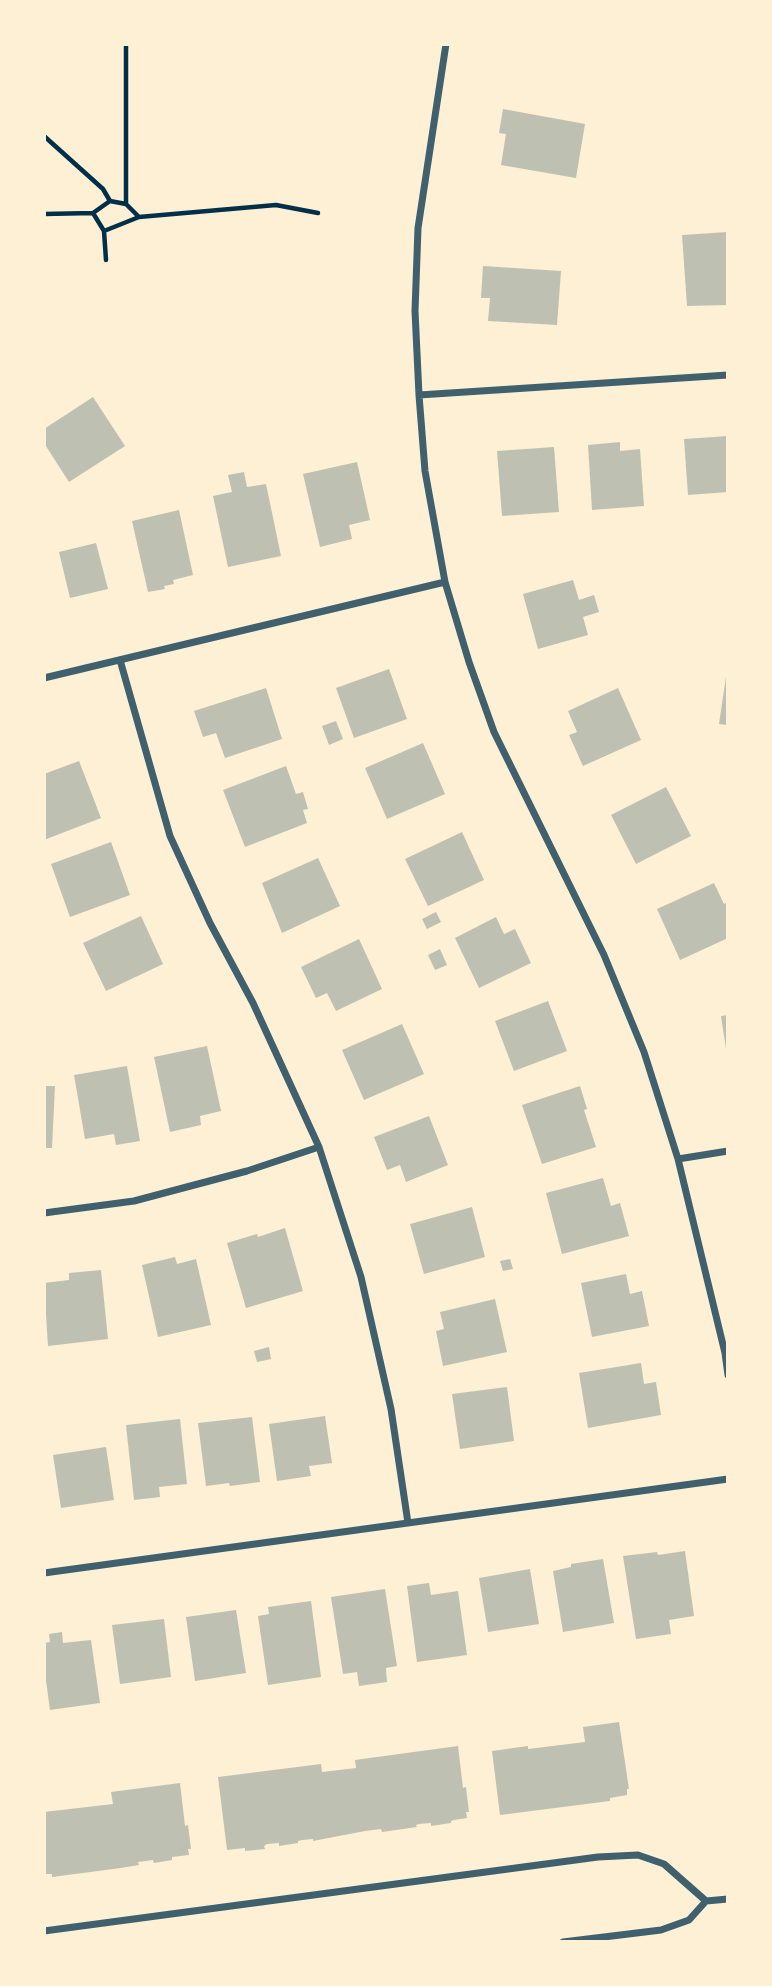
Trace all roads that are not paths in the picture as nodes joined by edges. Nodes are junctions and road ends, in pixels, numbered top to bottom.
1 (446, 44) edge
2 (728, 375) edge
3 (419, 395) junction
4 (445, 582) junction
5 (120, 660) junction
6 (44, 678) edge
7 (319, 1147) junction
8 (728, 1151) edge
9 (678, 1158) junction
10 (44, 1213) edge
11 (728, 1375) edge
12 (728, 1479) edge
13 (408, 1523) junction
14 (44, 1573) edge
15 (728, 1899) edge
16 (706, 1901) junction
17 (44, 1931) edge
18 (564, 1942) edge

1 - 3 street
2 - 3 street
3 - 4 street
4 - 5 street
4 - 9 street
5 - 6 street
5 - 7 street
7 - 10 street
7 - 13 street
8 - 9 street
9 - 11 street
12 - 13 street
13 - 14 street
15 - 16 street
16 - 17 street
16 - 18 street

